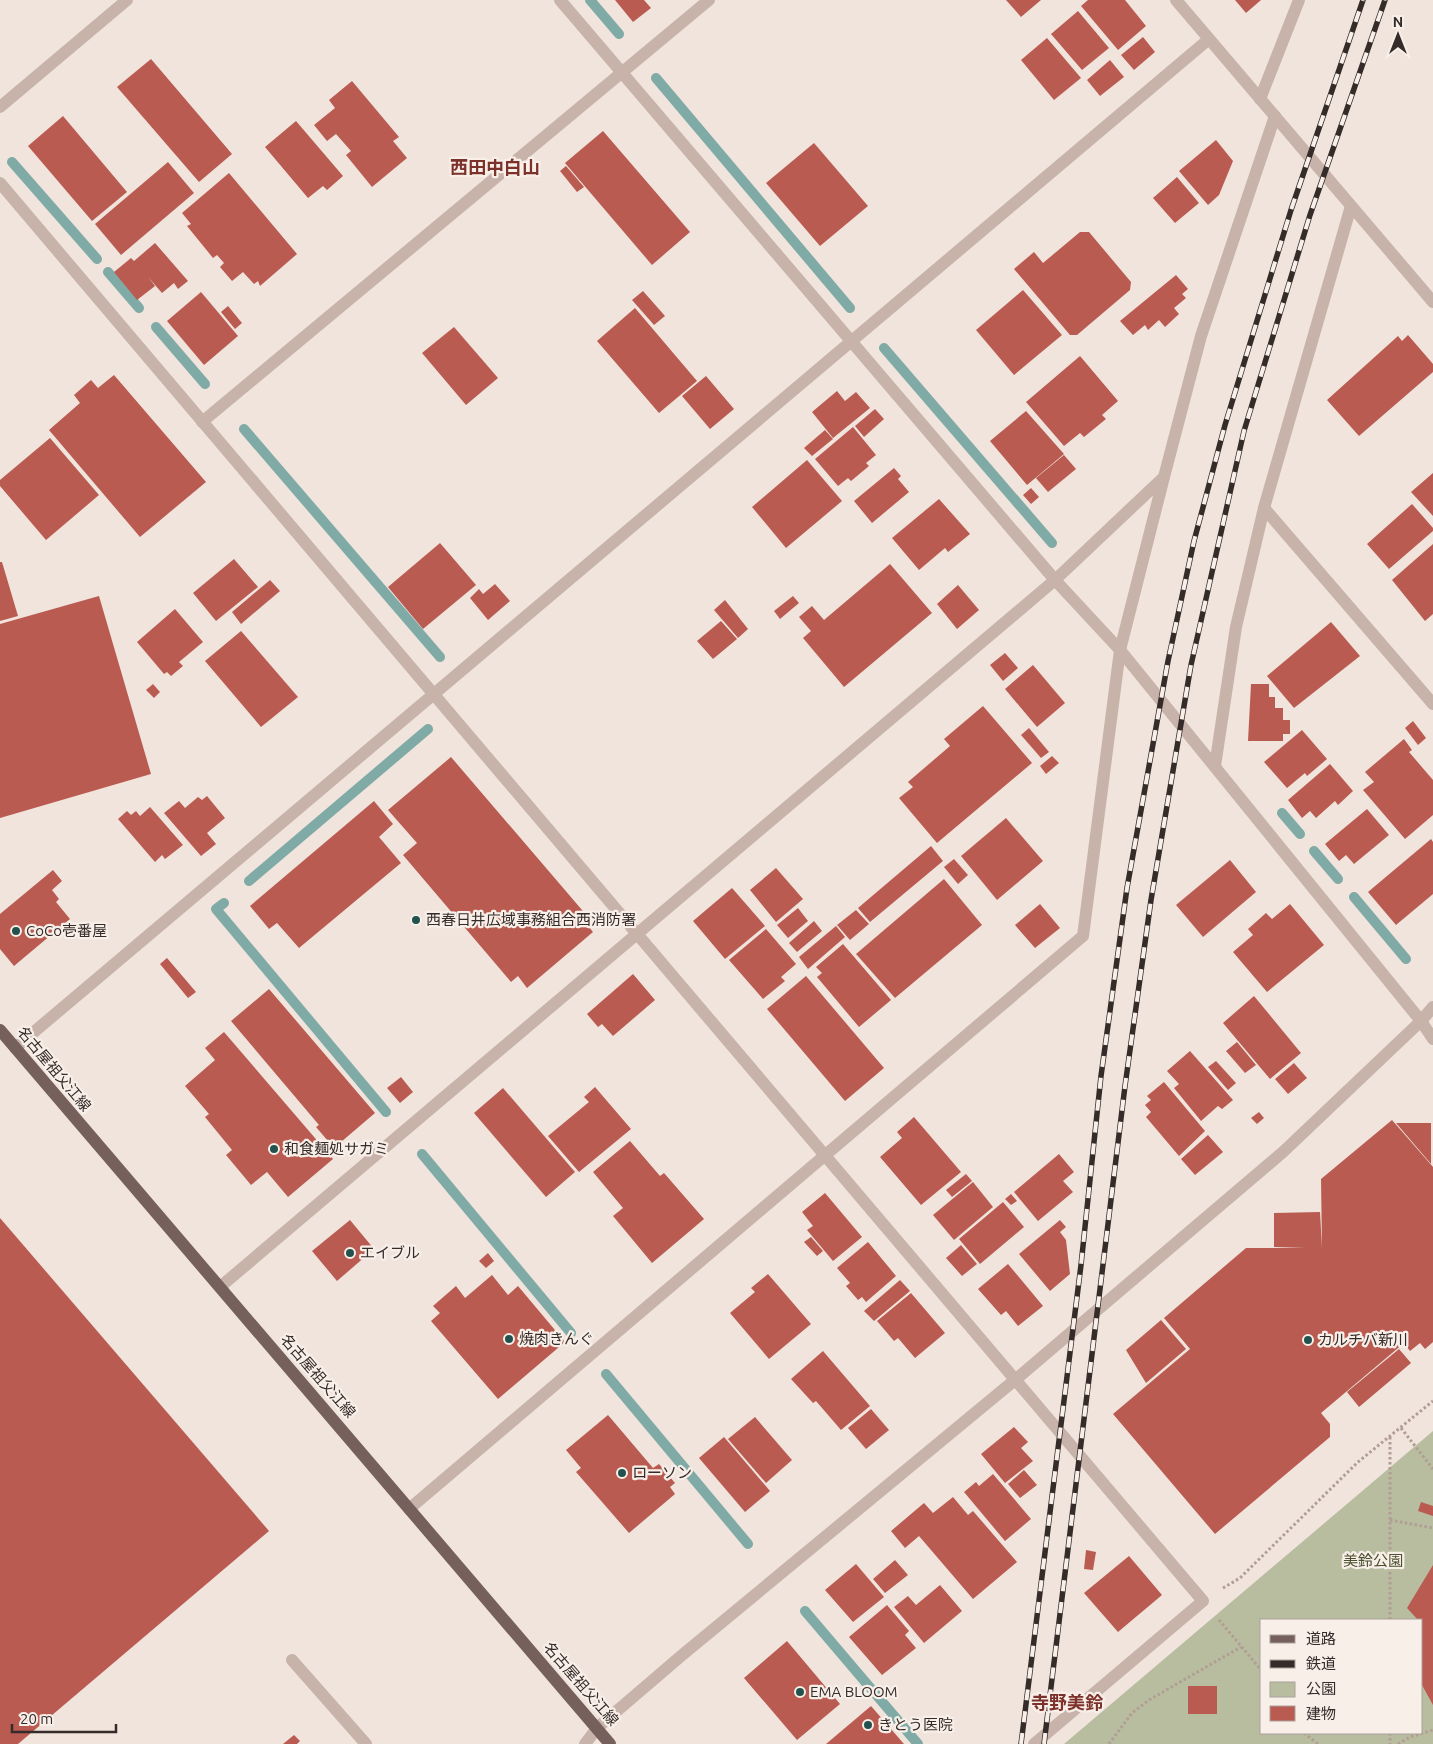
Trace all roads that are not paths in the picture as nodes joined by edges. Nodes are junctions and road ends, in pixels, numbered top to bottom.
1 (127, 0) edge
2 (560, 0) edge
3 (709, 0) edge
4 (1176, 0) edge
5 (1299, 0) edge
6 (1209, 40) junction
7 (623, 74) junction
8 (1260, 98) junction
9 (0, 107) edge
10 (1275, 116) junction
11 (0, 183) edge
12 (1351, 206) junction
13 (1433, 302) edge
14 (852, 342) junction
15 (202, 422) junction
16 (1164, 477) junction
17 (1264, 508) junction
18 (1055, 580) junction
19 (1120, 650) junction
20 (434, 695) junction
21 (1433, 704) edge
22 (1215, 766) junction
23 (637, 934) junction
24 (1433, 1007) edge
25 (1421, 1021) junction
26 (0, 1030) edge
27 (1433, 1039) edge
28 (15, 1048) junction
29 (825, 1156) junction
30 (220, 1287) junction
31 (1015, 1380) junction
32 (409, 1509) junction
33 (292, 1660) dead end
34 (597, 1728) junction
35 (366, 1744) edge
36 (585, 1744) edge
37 (610, 1744) edge
38 (1034, 1744) edge

1 - 9 street
2 - 7 street
3 - 7 street
4 - 6 street
5 - 8 street
6 - 8 street
6 - 14 street
7 - 14 street
7 - 15 street
8 - 10 street
10 - 12 street
10 - 16 street
11 - 15 street
12 - 13 street
12 - 17 street
14 - 18 street
14 - 20 street
15 - 20 street
16 - 18 street
16 - 19 street
17 - 21 street
17 - 22 street
18 - 19 street
18 - 23 street
19 - 22 street
19 - 29 street
20 - 23 street
20 - 28 street
22 - 25 street
23 - 29 street
23 - 30 street
24 - 25 street
25 - 27 street
25 - 31 street
26 - 28 main road, 名古屋祖父江線
28 - 30 main road, 名古屋祖父江線
29 - 31 street
29 - 32 street
30 - 32 main road, 名古屋祖父江線
31 - 34 street
31 - 38 street
32 - 34 main road, 名古屋祖父江線
33 - 35 street
34 - 36 street
34 - 37 main road, 名古屋祖父江線

